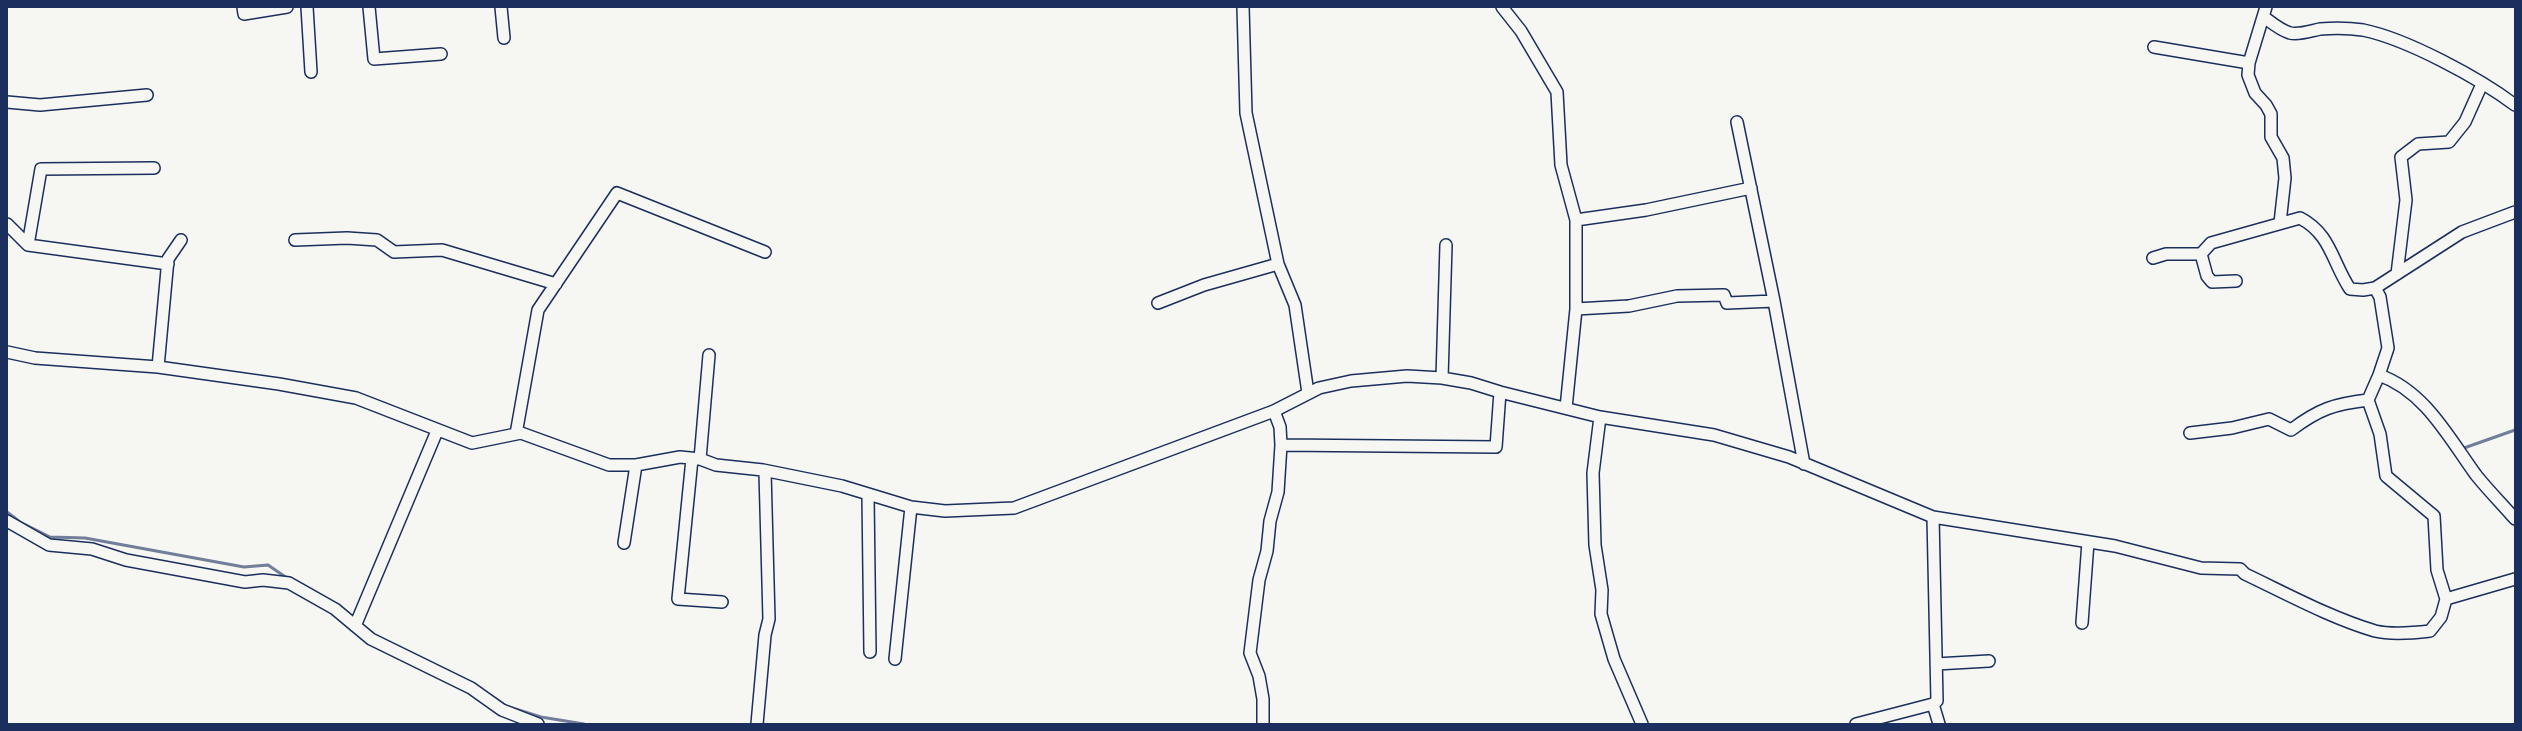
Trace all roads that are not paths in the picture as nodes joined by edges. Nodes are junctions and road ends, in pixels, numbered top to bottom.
1 (242, 7) edge
2 (287, 7) edge
3 (307, 7) edge
4 (370, 7) edge
5 (501, 7) edge
6 (1244, 7) edge
7 (1502, 7) edge
8 (2265, 12) edge
9 (504, 38) dead end
10 (2154, 47) dead end
11 (441, 54) dead end
12 (2249, 63) junction
13 (311, 72) dead end
14 (2482, 84) junction
15 (147, 95) dead end
16 (7, 102) edge
17 (2515, 105) edge
18 (1736, 122) dead end
19 (154, 168) dead end
20 (1752, 188) junction
21 (2515, 212) edge
22 (1576, 220) junction
23 (2280, 223) junction
24 (7, 224) edge
25 (181, 240) dead end
26 (295, 240) dead end
27 (28, 245) junction
28 (1446, 245) dead end
29 (765, 252) dead end
30 (2201, 254) junction
31 (2153, 258) dead end
32 (168, 264) junction
33 (1278, 264) junction
34 (2397, 274) junction
35 (2236, 281) dead end
36 (556, 284) junction
37 (2375, 288) junction
38 (1774, 301) junction
39 (1158, 303) dead end
40 (1576, 309) junction
41 (7, 352) edge
42 (709, 355) dead end
43 (158, 367) junction
44 (2379, 375) junction
45 (1442, 378) junction
46 (1500, 392) junction
47 (1308, 393) junction
48 (2368, 400) junction
49 (1566, 408) junction
50 (1274, 411) junction
51 (1600, 416) junction
52 (438, 431) junction
53 (2190, 433) dead end
54 (516, 434) junction
55 (1281, 445) junction
56 (696, 459) junction
57 (636, 464) junction
58 (1804, 464) junction
59 (765, 472) junction
60 (868, 496) junction
61 (911, 507) junction
62 (1933, 517) junction
63 (2515, 519) edge
64 (7, 521) edge
65 (2088, 542) junction
66 (624, 543) dead end
67 (2515, 579) edge
68 (2446, 599) junction
69 (722, 602) dead end
70 (2082, 623) dead end
71 (355, 626) junction
72 (870, 652) dead end
73 (895, 659) dead end
74 (1989, 661) dead end
75 (1936, 664) junction
76 (1933, 704) junction
77 (538, 724) edge
78 (757, 724) edge
79 (1263, 724) edge
80 (1642, 724) edge
81 (1856, 724) edge
82 (1940, 724) edge

1 - 2 street
3 - 13 street
4 - 11 street
5 - 9 street
6 - 33 street
7 - 22 street
8 - 12 street
8 - 14 street
10 - 12 street
12 - 23 street
14 - 17 street
14 - 34 street
15 - 16 street
18 - 20 street
19 - 27 street
20 - 22 street
20 - 38 street
21 - 34 street
22 - 40 street
23 - 30 street
23 - 37 street
24 - 27 street
25 - 32 street
26 - 36 street
27 - 32 street
28 - 45 street
29 - 36 street
30 - 31 street
30 - 35 street
32 - 43 street
33 - 39 street
33 - 47 street
34 - 37 street
36 - 54 street
37 - 44 street
38 - 40 street
38 - 58 street
40 - 49 street
41 - 43 street
42 - 56 street
43 - 52 street
44 - 48 street
44 - 63 street
45 - 46 street
45 - 47 street
46 - 49 street
46 - 55 street
47 - 50 street
48 - 53 street
48 - 68 street
49 - 51 street
50 - 55 street
50 - 61 street
51 - 58 street
51 - 80 street
52 - 54 street
52 - 71 street
54 - 57 street
55 - 79 street
56 - 57 street
56 - 59 street
56 - 69 street
57 - 66 street
58 - 62 street
59 - 60 street
59 - 78 street
60 - 61 street
60 - 72 street
61 - 73 street
62 - 65 street
62 - 75 street
64 - 71 street
65 - 68 street
65 - 70 street
67 - 68 street
71 - 77 street
74 - 75 street
75 - 76 street
76 - 81 street
76 - 82 street

